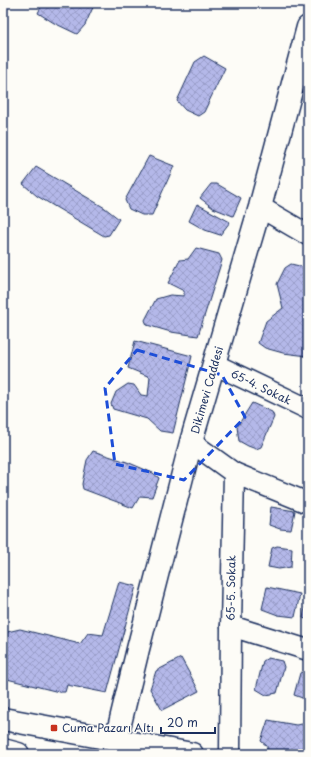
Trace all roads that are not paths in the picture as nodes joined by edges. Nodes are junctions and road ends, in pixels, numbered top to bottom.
1 (308, 27) edge
2 (302, 74) edge
3 (260, 207) junction
4 (308, 235) edge
5 (214, 364) junction
6 (308, 409) edge
7 (191, 442) junction
8 (234, 474) junction
9 (308, 503) edge
10 (231, 626) junction
11 (308, 650) edge
12 (3, 718) edge
13 (118, 747) edge
14 (3, 750) edge
15 (18, 754) edge
16 (192, 754) edge
17 (230, 754) edge

1 - 2 street, Dikimevi Caddesi
2 - 3 street, Dikimevi Caddesi
3 - 4 street
3 - 5 street, Dikimevi Caddesi
5 - 6 street, 65-4. Sokak
5 - 7 street, Dikimevi Caddesi
7 - 8 street
7 - 13 street, Dikimevi Caddesi
8 - 9 street
8 - 10 street, 65-5. Sokak
10 - 11 street
10 - 17 street, 65-5. Sokak
12 - 13 street
13 - 16 street
14 - 15 street

